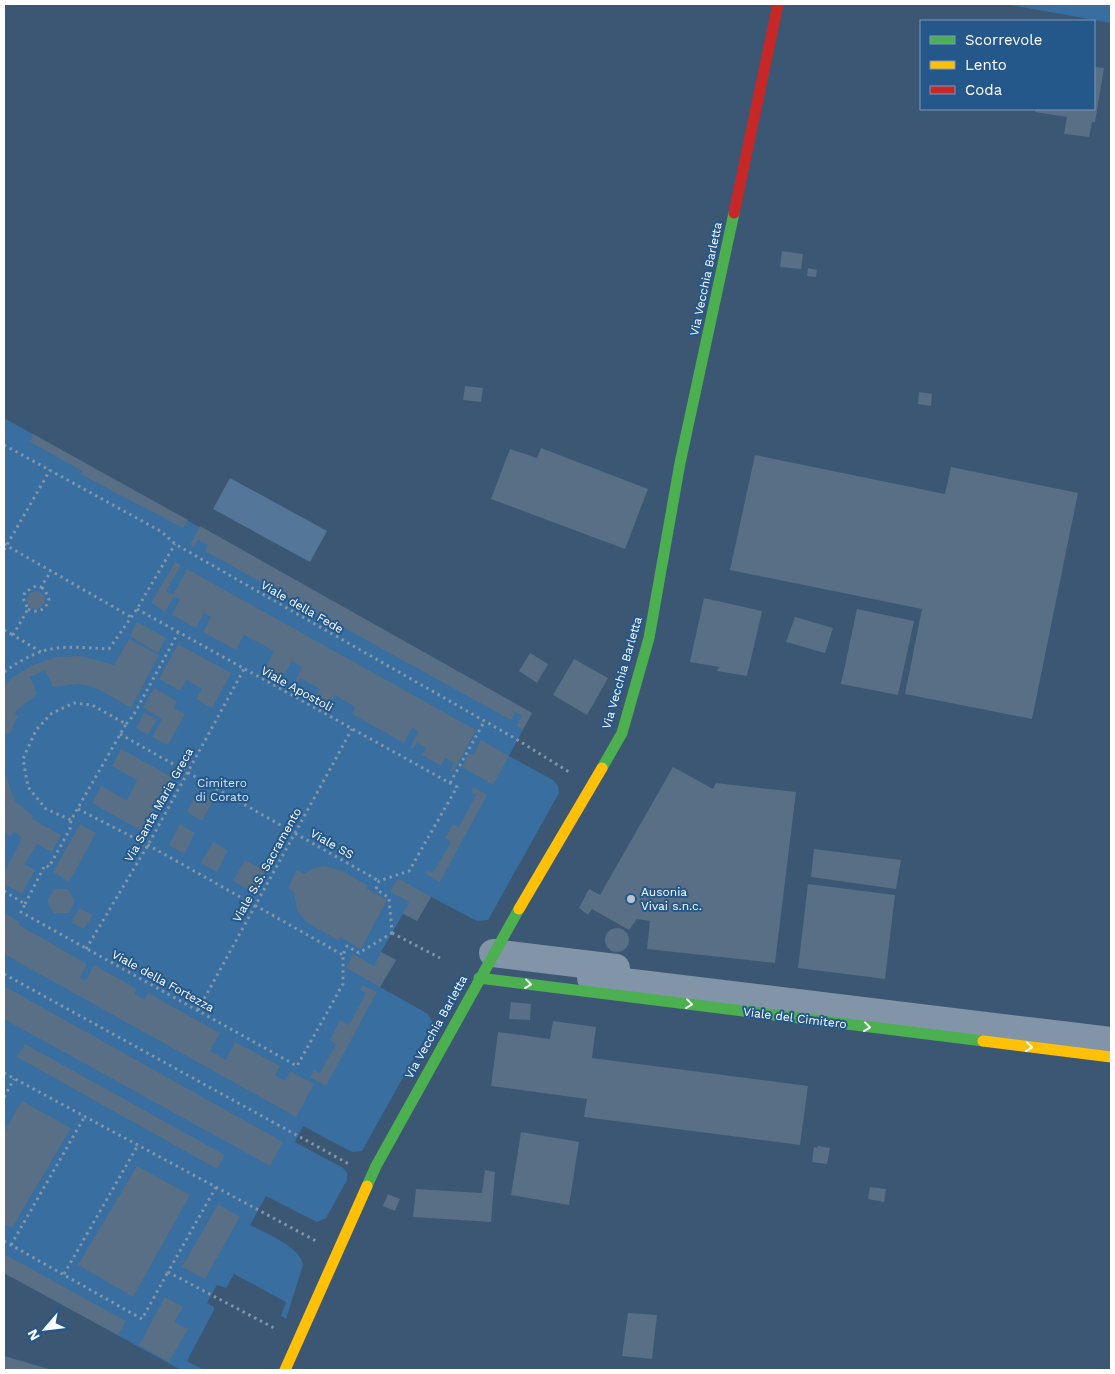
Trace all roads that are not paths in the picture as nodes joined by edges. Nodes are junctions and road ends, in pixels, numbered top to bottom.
1 (778, 4) edge
2 (486, 966) junction
3 (1111, 1027) edge
4 (1111, 1041) edge
5 (1111, 1057) edge
6 (285, 1370) edge

1 - 2 street, Via Vecchia Barletta
2 - 3 street
2 - 4 street, Viale del Cimitero
2 -> 5 street, Viale del Cimitero
2 - 6 street, Via Vecchia Barletta

